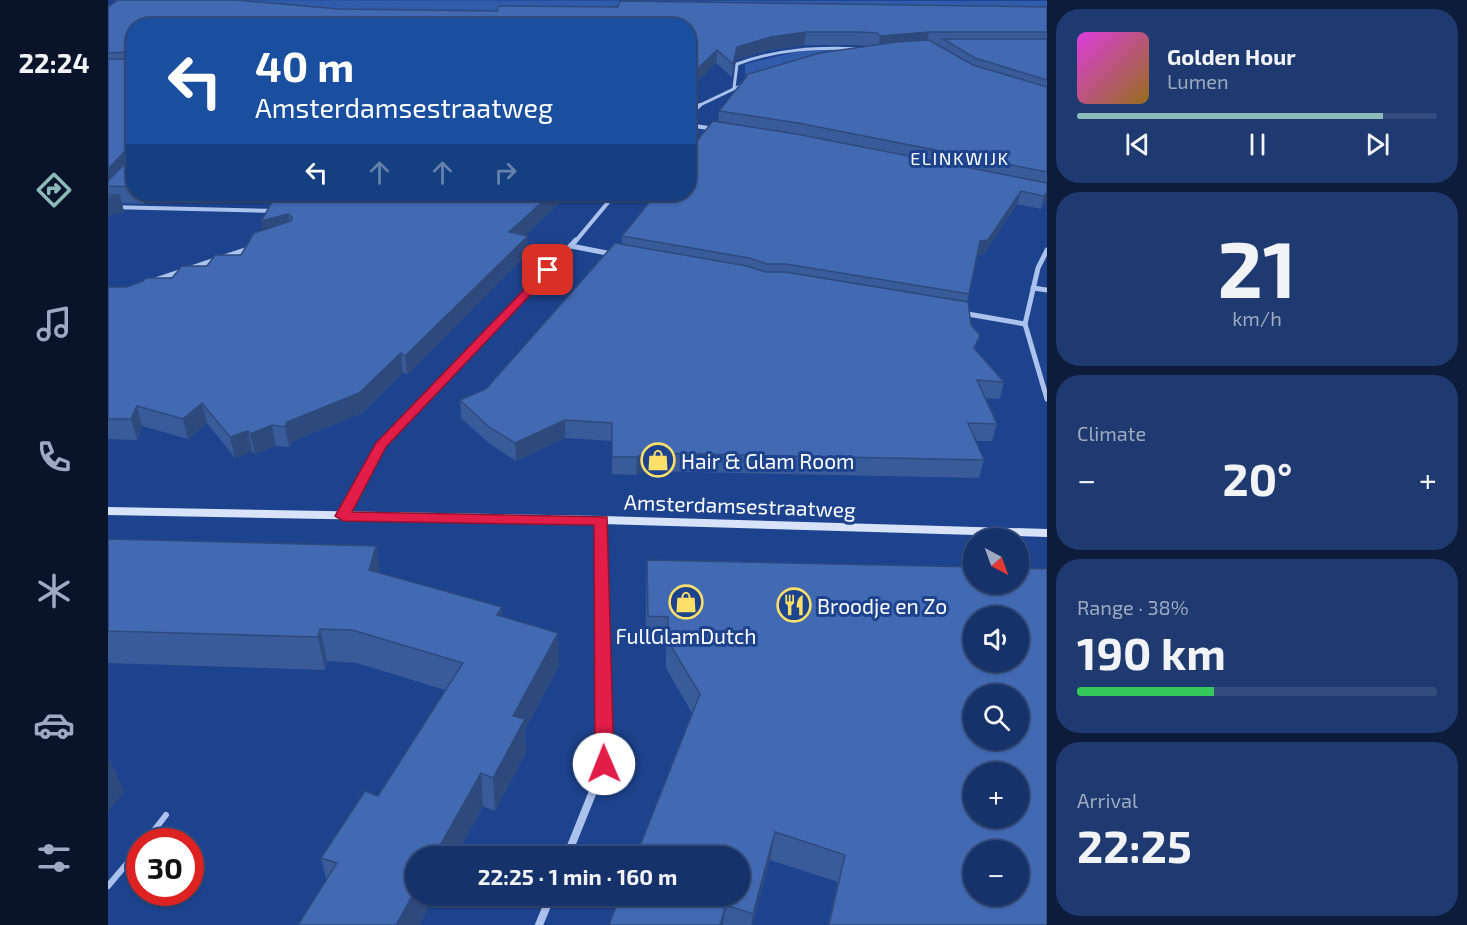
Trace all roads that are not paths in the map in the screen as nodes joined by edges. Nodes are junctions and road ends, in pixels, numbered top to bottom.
1 (866, 49) edge
2 (753, 81) edge
3 (734, 88) junction
4 (696, 108) edge
5 (696, 126) edge
6 (721, 130) edge
7 (609, 201) edge
8 (108, 207) edge
9 (281, 211) edge
10 (259, 245) edge
11 (571, 246) junction
12 (1047, 250) edge
13 (619, 255) edge
14 (152, 280) edge
15 (1033, 288) junction
16 (1047, 290) edge
17 (958, 313) edge
18 (1025, 324) junction
19 (1047, 399) edge
20 (108, 511) edge
21 (343, 516) junction
22 (602, 520) junction
23 (1047, 533) edge
24 (166, 815) dead end
25 (156, 828) edge
26 (571, 846) edge
27 (126, 865) edge
28 (108, 886) edge
29 (547, 906) edge
30 (539, 925) edge

1 - 3 street
2 - 3 street
3 - 4 street
5 - 6 street
7 - 11 street
8 - 9 street
10 - 14 street
11 - 13 street
11 - 21 street
12 - 15 street
15 - 16 street
15 - 18 street
17 - 18 street
18 - 19 street
20 - 21 main road, Amsterdamsestraatweg
21 - 22 main road, Amsterdamsestraatweg
22 - 23 main road, Amsterdamsestraatweg
22 - 26 street
24 - 25 lane
27 - 28 lane
29 - 30 street

